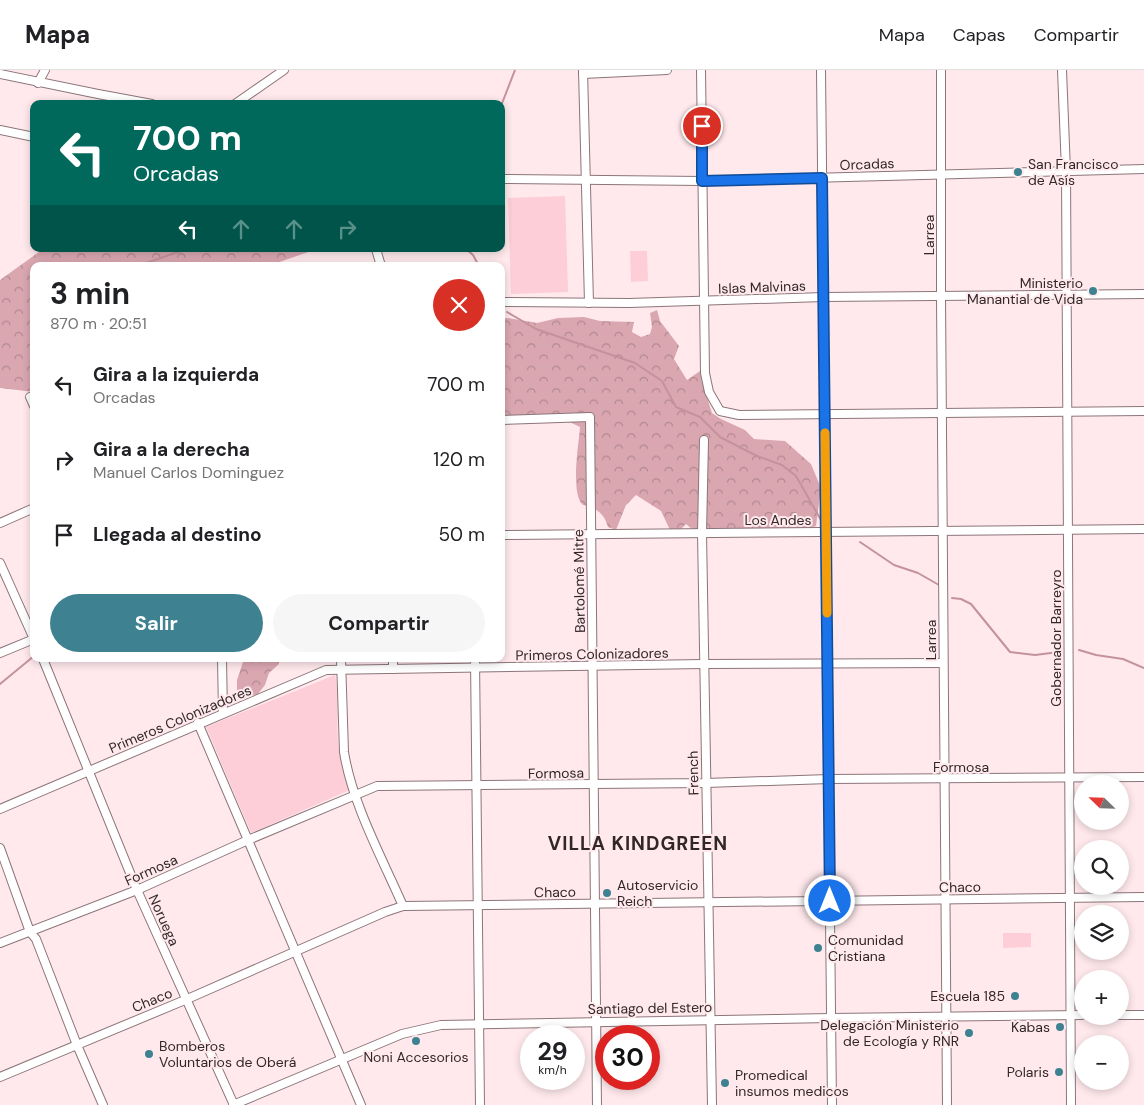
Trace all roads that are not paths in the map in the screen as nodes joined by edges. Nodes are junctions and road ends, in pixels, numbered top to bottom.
1 (45, 70) edge
2 (284, 70) edge
3 (667, 70) edge
4 (701, 70) edge
5 (821, 70) edge
6 (941, 70) edge
7 (1062, 70) edge
8 (583, 72) edge
9 (0, 74) edge
10 (38, 83) junction
11 (130, 100) edge
12 (241, 100) edge
13 (0, 130) edge
14 (30, 136) edge
15 (1144, 169) edge
16 (1066, 171) junction
17 (941, 174) junction
18 (822, 178) junction
19 (505, 179) edge
20 (586, 180) junction
21 (702, 181) junction
22 (1144, 294) edge
23 (1066, 295) junction
24 (941, 296) junction
25 (824, 297) junction
26 (505, 302) edge
27 (703, 302) junction
28 (589, 303) junction
29 (1144, 411) edge
30 (1067, 412) junction
31 (942, 413) junction
32 (825, 414) junction
33 (505, 420) edge
34 (704, 440) dead end
35 (30, 510) edge
36 (0, 523) edge
37 (1144, 529) edge
38 (1068, 530) junction
39 (943, 531) junction
40 (702, 533) junction
41 (826, 533) junction
42 (591, 534) junction
43 (505, 535) edge
44 (0, 564) edge
45 (30, 630) edge
46 (30, 641) edge
47 (0, 653) edge
48 (46, 662) edge
49 (222, 662) edge
50 (341, 662) edge
51 (393, 662) edge
52 (475, 662) edge
53 (944, 663) junction
54 (704, 664) junction
55 (827, 664) junction
56 (592, 666) junction
57 (475, 668) junction
58 (341, 669) junction
59 (393, 670) junction
60 (223, 713) junction
61 (198, 723) junction
62 (89, 771) junction
63 (1144, 777) edge
64 (1069, 778) junction
65 (829, 779) junction
66 (944, 780) junction
67 (706, 783) junction
68 (594, 785) junction
69 (475, 786) junction
70 (355, 795) junction
71 (0, 809) edge
72 (248, 840) junction
73 (0, 848) edge
74 (137, 890) junction
75 (1144, 897) edge
76 (1070, 898) junction
77 (945, 900) junction
78 (830, 901) junction
79 (708, 903) junction
80 (594, 904) junction
81 (403, 906) junction
82 (478, 906) junction
83 (30, 932) junction
84 (0, 943) edge
85 (296, 950) junction
86 (185, 1000) junction
87 (1144, 1014) edge
88 (1071, 1015) junction
89 (1129, 1015) edge
90 (946, 1016) junction
91 (831, 1018) junction
92 (710, 1020) junction
93 (596, 1022) junction
94 (479, 1023) junction
95 (77, 1045) junction
96 (342, 1058) junction
97 (0, 1077) edge
98 (103, 1105) edge
99 (234, 1105) edge
100 (361, 1105) edge
101 (480, 1105) edge
102 (597, 1105) edge
103 (712, 1105) edge
104 (832, 1105) edge
105 (947, 1105) edge
106 (1071, 1105) edge

1 - 10 street
2 - 12 street
3 - 8 street
4 - 21 street
5 - 18 street
6 - 17 street, Larrea
7 - 16 street, Gobernador Barreyro
8 - 20 street
9 - 10 street
10 - 11 street
13 - 14 street
15 - 16 street, Orcadas
16 - 17 street, Orcadas
16 - 23 street, Gobernador Barreyro
17 - 18 street, Orcadas
17 - 24 street, Larrea
18 - 21 street, Orcadas
18 - 25 street
19 - 20 street, Orcadas
20 - 21 street, Orcadas
20 - 28 street
21 - 27 street
22 - 23 street, Islas Malvinas
23 - 24 street, Islas Malvinas
23 - 30 street, Gobernador Barreyro
24 - 25 street, Islas Malvinas
24 - 31 street, Larrea
25 - 27 street, Islas Malvinas
25 - 32 street
26 - 28 street, Islas Malvinas
27 - 28 street, Islas Malvinas
27 - 32 street
29 - 30 street
30 - 31 street
30 - 38 street, Gobernador Barreyro
31 - 32 street
31 - 39 street, Larrea
32 - 41 street
33 - 42 street, Bartolomé Mitre
34 - 40 street, French
35 - 36 street
37 - 38 street, Los Andes
38 - 39 street, Los Andes
38 - 64 street, Gobernador Barreyro
39 - 41 street, Los Andes
39 - 53 street, Larrea
40 - 41 street, Los Andes
40 - 42 street, Los Andes
40 - 54 street, French
41 - 55 street
42 - 43 street, Los Andes
42 - 56 street, Bartolomé Mitre
44 - 45 street
46 - 47 street
48 - 62 street, Noruega
49 - 60 street
50 - 58 street
51 - 59 street
52 - 57 street
53 - 55 street, Primeros Colonizadores
53 - 66 street, Larrea
54 - 55 street, Primeros Colonizadores
54 - 56 street, Primeros Colonizadores
54 - 67 street, French
55 - 65 street
56 - 57 street, Primeros Colonizadores
56 - 68 street, Bartolomé Mitre
57 - 59 street, Primeros Colonizadores
57 - 69 street
58 - 59 street, Primeros Colonizadores
58 - 60 street, Primeros Colonizadores
58 - 70 street
60 - 61 street, Primeros Colonizadores
61 - 62 street, Primeros Colonizadores
61 - 72 street
62 - 71 street, Primeros Colonizadores
62 - 74 street, Noruega
63 - 64 street, Formosa
64 - 66 street, Formosa
64 - 76 street, Gobernador Barreyro
65 - 66 street, Formosa
65 - 67 street, Formosa
65 - 78 street
66 - 77 street, Larrea
67 - 68 street, Formosa
67 - 79 street, French
68 - 69 street, Formosa
68 - 80 street, Bartolomé Mitre
69 - 70 street, Formosa
69 - 82 street
70 - 72 street, Formosa
70 - 81 street
72 - 74 street, Formosa
72 - 85 street
73 - 83 street
74 - 83 street, Formosa
74 - 86 street, Noruega
75 - 76 street, Chaco
76 - 77 street, Chaco
76 - 88 street, Gobernador Barreyro
77 - 78 street, Chaco
77 - 90 street, Larrea
78 - 79 street, Chaco
78 - 91 street
79 - 80 street, Chaco
79 - 92 street, French
80 - 82 street, Chaco
80 - 93 street, Bartolomé Mitre
81 - 82 street, Chaco
81 - 85 street, Chaco
82 - 94 street
83 - 84 street, Formosa
83 - 95 street
85 - 86 street, Chaco
85 - 96 street
86 - 95 street, Chaco
86 - 99 street, Noruega
87 - 89 street
88 - 90 street, Santiago del Estero
88 - 106 street, Gobernador Barreyro
90 - 91 street, Santiago del Estero
90 - 105 street, Larrea
91 - 92 street, Santiago del Estero
91 - 104 street
92 - 93 street, Santiago del Estero
92 - 103 street, French
93 - 94 street, Santiago del Estero
93 - 102 street, Bartolomé Mitre
94 - 96 street, Santiago del Estero
94 - 101 street
95 - 97 street, Chaco
95 - 98 street
96 - 99 street, Santiago del Estero
96 - 100 street

